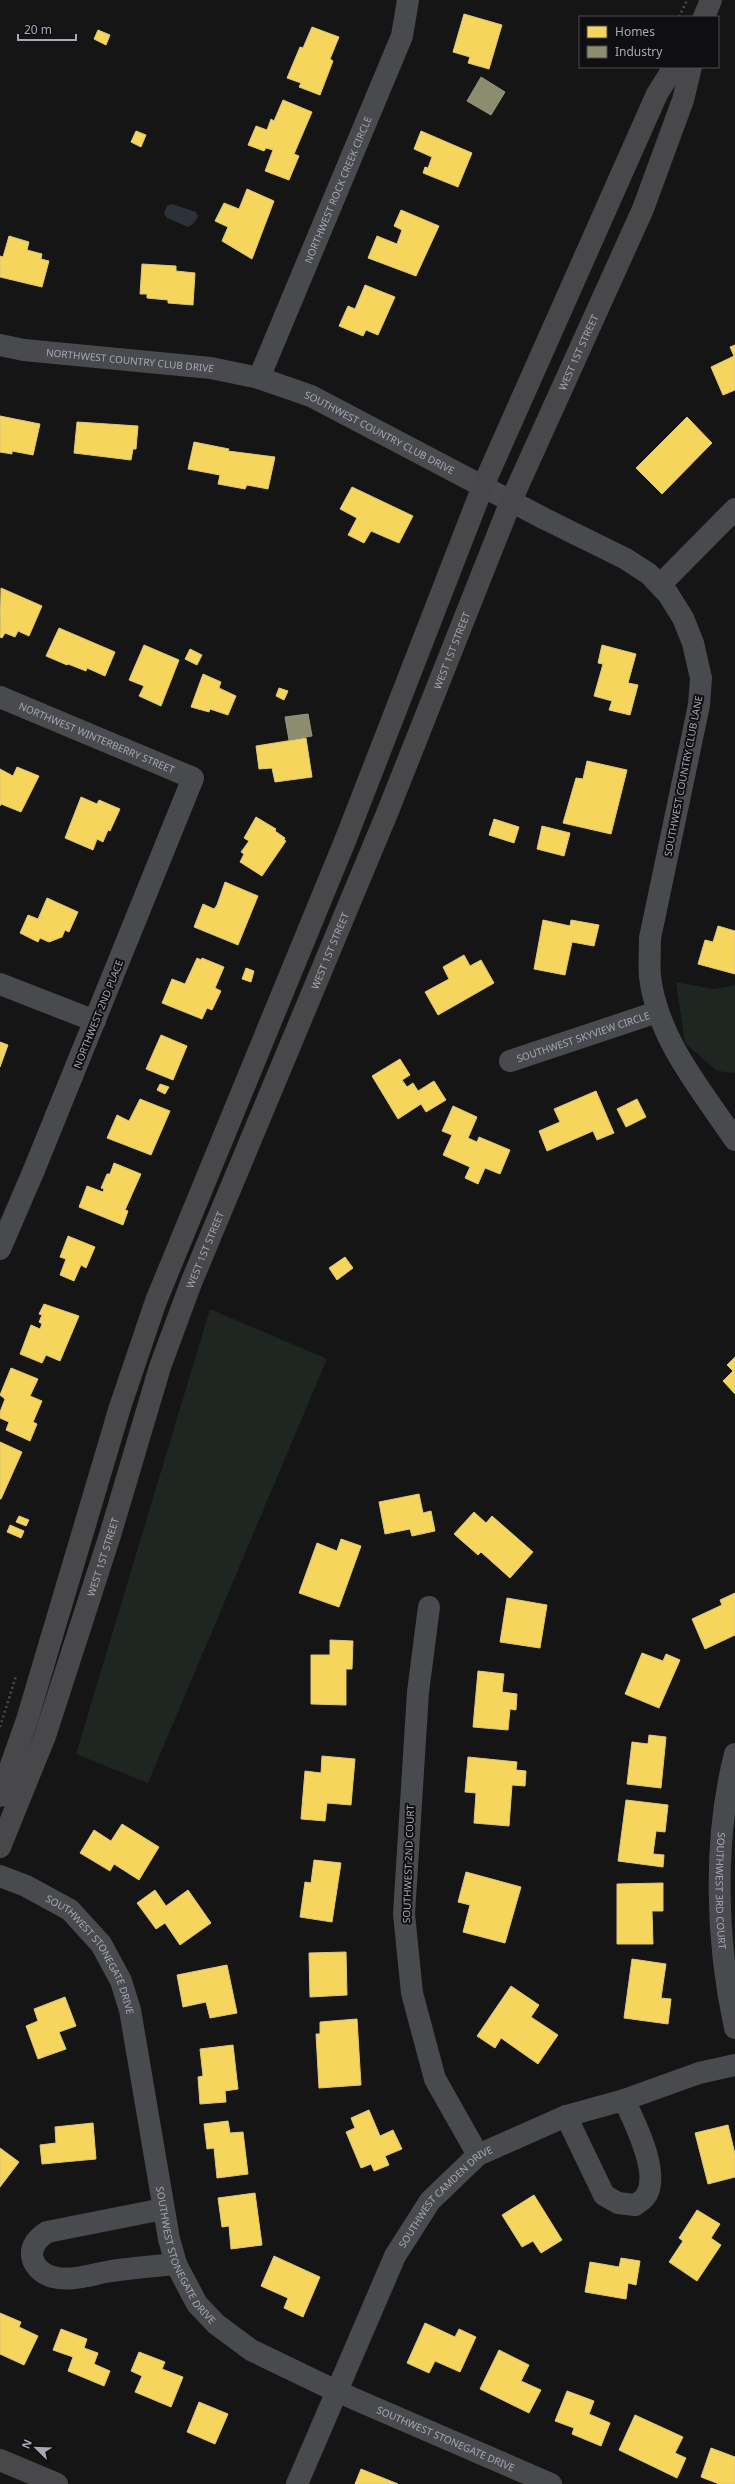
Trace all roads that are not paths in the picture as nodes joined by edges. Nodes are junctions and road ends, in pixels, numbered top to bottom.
1 (408, 0) edge
2 (711, 0) edge
3 (704, 16) edge
4 (673, 68) edge
5 (691, 68) edge
6 (0, 345) edge
7 (259, 378) junction
8 (497, 494) junction
9 (735, 508) edge
10 (660, 585) junction
11 (0, 697) edge
12 (193, 778) joint
13 (0, 984) edge
14 (657, 1012) junction
15 (95, 1021) junction
16 (510, 1061) dead end
17 (735, 1140) edge
18 (0, 1249) edge
19 (429, 1607) dead end
20 (735, 1754) edge
21 (0, 1796) edge
22 (0, 1847) edge
23 (0, 1876) edge
24 (735, 2028) edge
25 (735, 2065) edge
26 (624, 2100) junction
27 (566, 2116) junction
28 (478, 2155) junction
29 (163, 2209) junction
30 (176, 2264) junction
31 (336, 2391) junction
32 (0, 2460) edge
33 (57, 2484) edge
34 (297, 2484) edge
35 (551, 2484) edge

1 - 7 street, NORTHWEST ROCK CREEK CIRCLE
2 - 3 main road
4 - 8 main road, WEST 1ST STREET
5 - 8 main road, WEST 1ST STREET
6 - 7 street, NORTHWEST COUNTRY CLUB DRIVE
7 - 8 street, SOUTHWEST COUNTRY CLUB DRIVE
8 - 10 street, SOUTHWEST COUNTRY CLUB LANE
8 - 21 main road, WEST 1ST STREET
8 - 22 main road, WEST 1ST STREET
9 - 10 street
10 - 14 street, SOUTHWEST COUNTRY CLUB LANE
11 - 12 street, NORTHWEST WINTERBERRY STREET
12 - 15 street, NORTHWEST 2ND PLACE
13 - 15 street
14 - 16 street, SOUTHWEST SKYVIEW CIRCLE
14 - 17 street, SOUTHWEST COUNTRY CLUB LANE
15 - 18 street, NORTHWEST 2ND PLACE
19 - 28 street, SOUTHWEST 2ND COURT
20 - 24 street, SOUTHWEST 3RD COURT
23 - 29 street, SOUTHWEST STONEGATE DRIVE
25 - 26 street, SOUTHWEST CAMDEN DRIVE
26 - 27 street, SOUTHWEST CAMDEN DRIVE
26 - 27 street
27 - 28 street, SOUTHWEST CAMDEN DRIVE
28 - 31 street, SOUTHWEST CAMDEN DRIVE
29 - 30 street, SOUTHWEST STONEGATE DRIVE
29 - 30 street
30 - 31 street, SOUTHWEST STONEGATE DRIVE
31 - 34 street, SOUTHWEST CAMDEN DRIVE
31 - 35 street, SOUTHWEST STONEGATE DRIVE
32 - 33 main road

